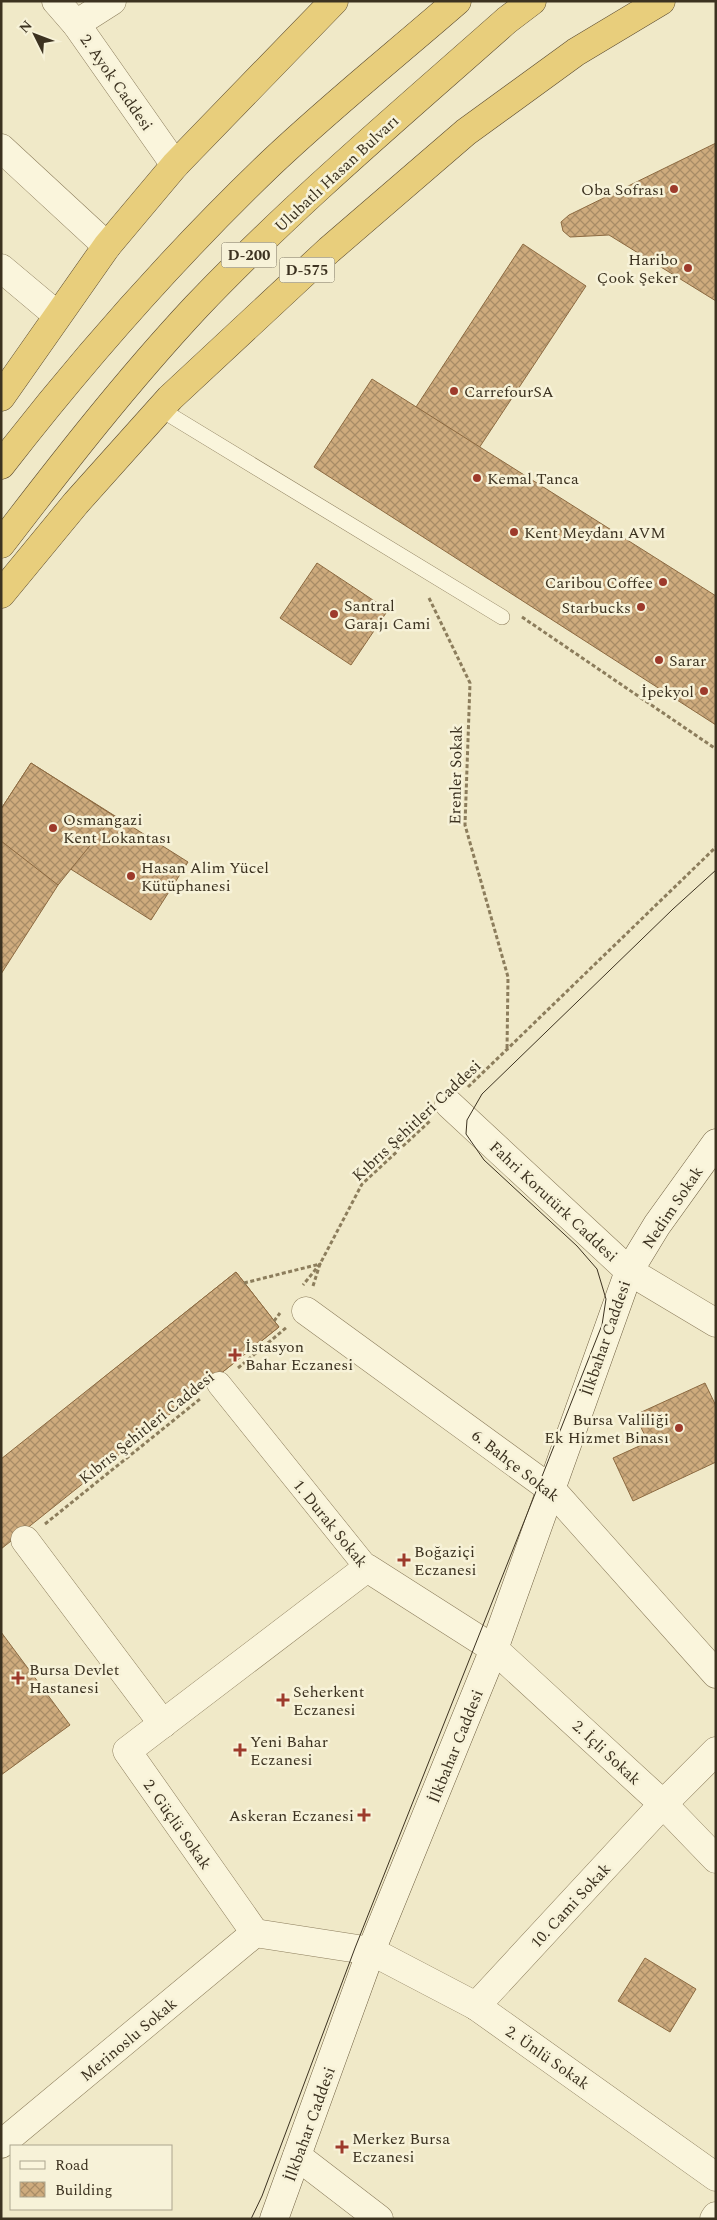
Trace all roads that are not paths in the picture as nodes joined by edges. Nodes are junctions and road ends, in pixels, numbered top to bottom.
1 (56, 1) edge
2 (112, 1) edge
3 (334, 1) edge
4 (457, 1) edge
5 (532, 1) edge
6 (661, 1) edge
7 (76, 24) junction
8 (1, 148) edge
9 (175, 165) junction
10 (107, 246) junction
11 (1, 268) edge
12 (57, 315) junction
13 (1, 397) edge
14 (160, 408) junction
15 (1, 465) edge
16 (1, 544) edge
17 (1, 594) edge
18 (502, 618) dead end
19 (449, 1104) road end
20 (716, 1143) edge
21 (629, 1271) junction
22 (296, 1303) road end
23 (716, 1323) edge
24 (220, 1384) road end
25 (552, 1490) junction
26 (25, 1540) road end
27 (367, 1568) junction
28 (494, 1649) junction
29 (716, 1674) edge
30 (163, 1724) junction
31 (716, 1751) edge
32 (663, 1804) junction
33 (716, 1859) edge
34 (255, 1933) junction
35 (371, 1951) junction
36 (476, 2006) junction
37 (1, 2144) edge
38 (298, 2156) junction
39 (716, 2177) edge
40 (274, 2219) edge
41 (379, 2219) edge

1 - 7 street, 2. Ayok Caddesi
2 - 7 street
3 - 9 highway
4 - 15 highway, D-200
5 - 16 highway, Ulubatlı Hasan Bulvarı / D-200
6 - 14 highway, D-575
7 - 9 street, 2. Ayok Caddesi
8 - 10 street
9 - 10 highway
10 - 12 highway
11 - 12 street
12 - 13 highway
14 - 17 highway, D-575
14 - 18 lane
19 - 21 street, Fahri Korutürk Caddesi
20 - 21 street, Nedim Sokak
21 - 23 street, Fahri Korutürk Caddesi
21 - 25 street, İlkbahar Caddesi
22 - 25 street, 6. Bahçe Sokak
24 - 27 street, 1. Durak Sokak
25 - 28 street, İlkbahar Caddesi
25 - 29 street, 6. Bahçe Sokak
26 - 30 street
27 - 28 street, 1. Durak Sokak
27 - 30 street, 2. Güçlü Sokak
28 - 32 street, 2. İçli Sokak
28 - 35 street, İlkbahar Caddesi
30 - 34 street, 2. Güçlü Sokak
31 - 32 street, 10. Cami Sokak
32 - 33 street, 2. İçli Sokak
32 - 36 street, 10. Cami Sokak
34 - 35 street, 2. Ünlü Sokak
34 - 37 street, Merinoslu Sokak
35 - 36 street, 2. Ünlü Sokak
35 - 38 street, İlkbahar Caddesi
36 - 39 street, 2. Ünlü Sokak
38 - 40 street, İlkbahar Caddesi
38 - 41 street

